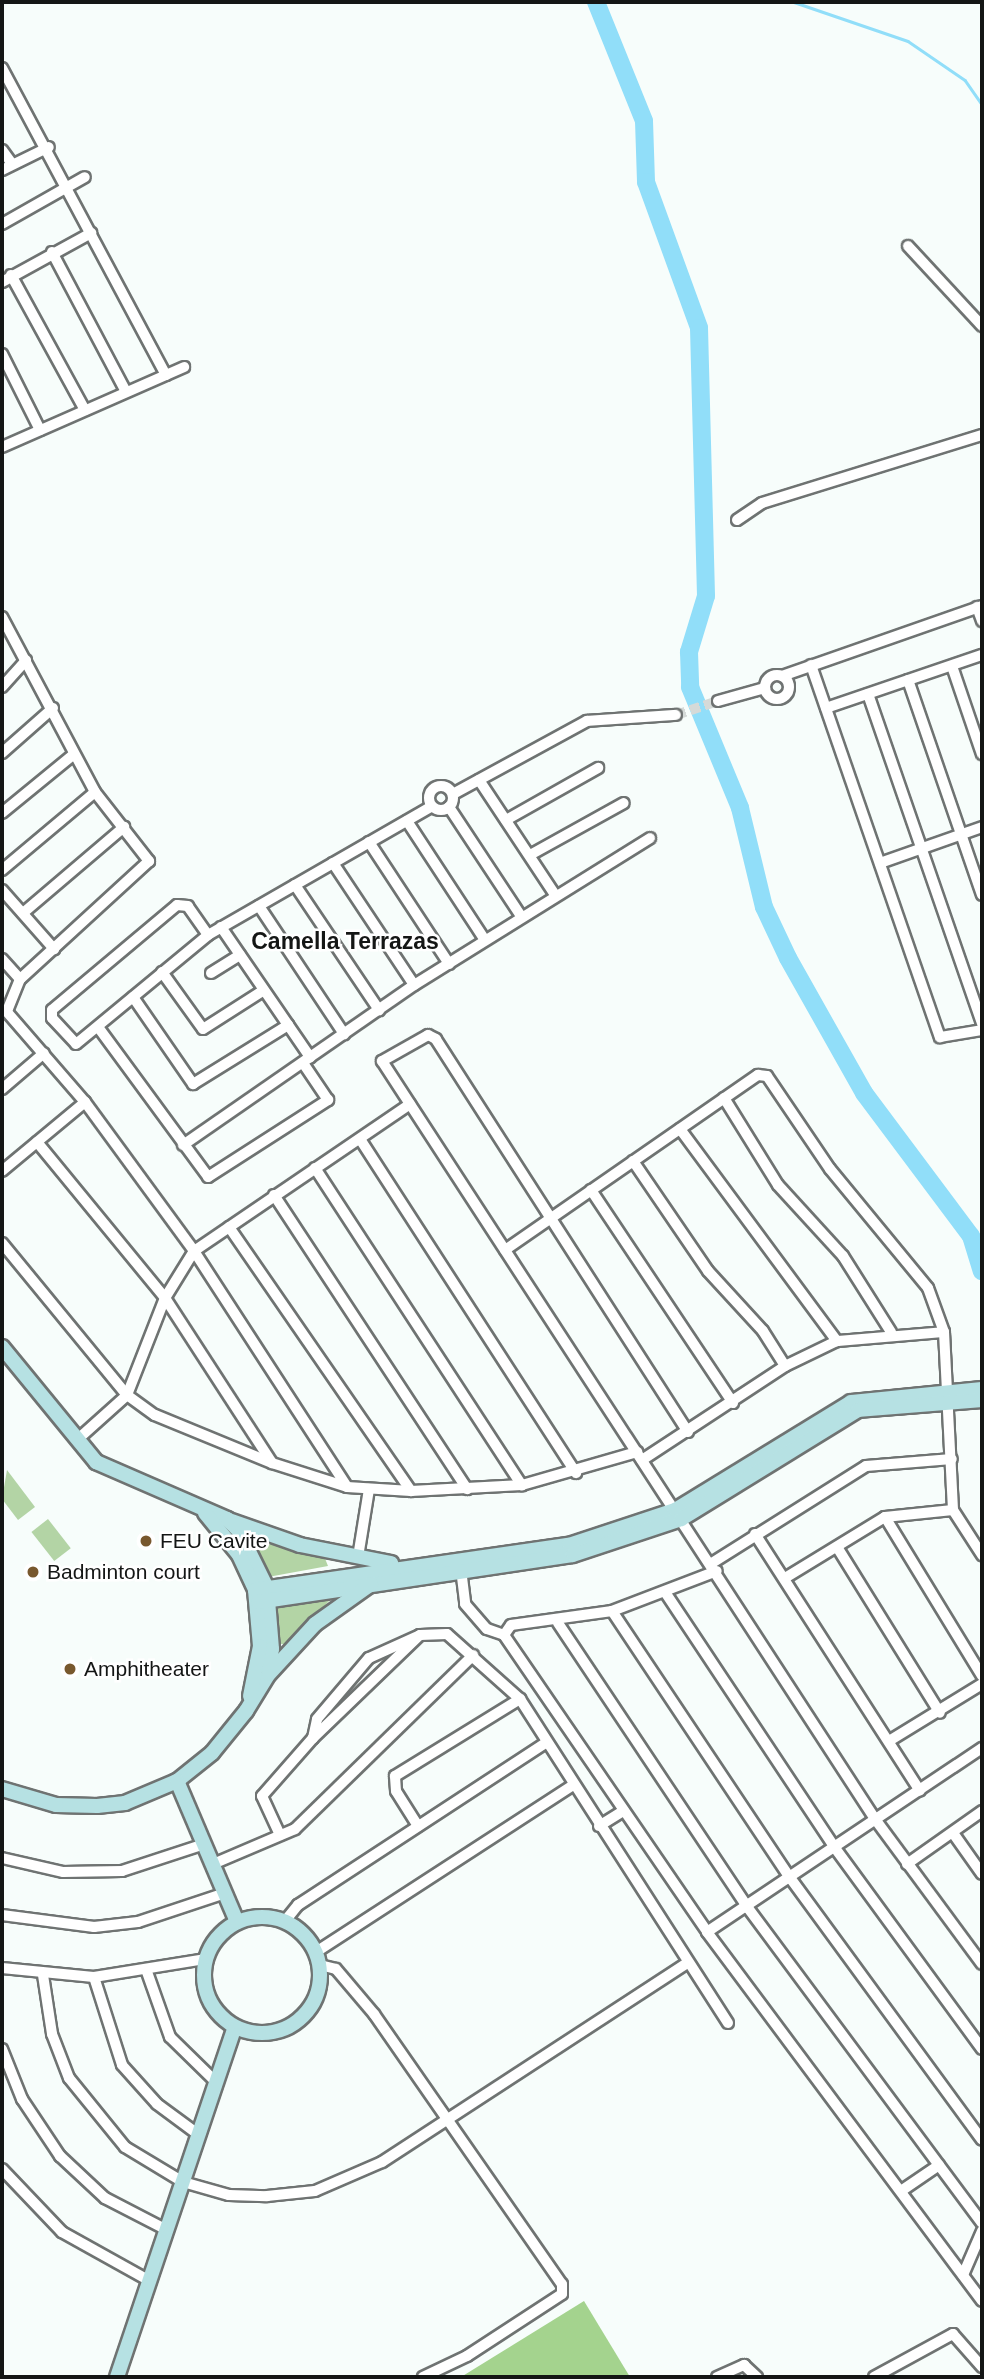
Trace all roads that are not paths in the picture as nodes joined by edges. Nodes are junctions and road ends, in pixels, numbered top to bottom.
1 (2, 68) edge
2 (49, 147) junction
3 (2, 150) edge
4 (12, 164) junction
5 (2, 170) edge
6 (85, 177) dead end
7 (69, 189) junction
8 (2, 224) edge
9 (91, 233) junction
10 (908, 246) dead end
11 (52, 252) junction
12 (11, 275) junction
13 (2, 282) edge
14 (982, 326) edge
15 (2, 355) edge
16 (184, 367) dead end
17 (166, 375) junction
18 (126, 393) junction
19 (85, 410) junction
20 (40, 430) junction
21 (982, 435) edge
22 (2, 447) edge
23 (737, 520) dead end
24 (980, 607) edge
25 (2, 617) edge
26 (982, 621) edge
27 (982, 655) edge
28 (26, 660) junction
29 (811, 665) junction
30 (952, 666) junction
31 (782, 676) junction
32 (908, 680) junction
33 (2, 687) edge
34 (765, 688) junction
35 (868, 694) junction
36 (718, 701) tunnel mouth
37 (53, 708) junction
38 (826, 708) junction
39 (676, 715) tunnel mouth
40 (2, 753) edge
41 (74, 754) junction
42 (982, 754) edge
43 (598, 768) dead end
44 (479, 780) junction
45 (95, 792) junction
46 (453, 794) junction
47 (624, 803) dead end
48 (432, 806) junction
49 (449, 807) junction
50 (2, 813) edge
51 (506, 820) junction
52 (407, 821) junction
53 (124, 827) junction
54 (982, 827) edge
55 (961, 834) junction
56 (650, 838) dead end
57 (369, 842) junction
58 (923, 848) junction
59 (530, 855) junction
60 (332, 863) junction
61 (880, 863) junction
62 (978, 869) edge
63 (2, 870) edge
64 (295, 885) junction
65 (2, 890) edge
66 (555, 895) junction
67 (982, 895) edge
68 (259, 906) junction
69 (23, 914) junction
70 (521, 916) junction
71 (221, 927) junction
72 (208, 935) junction
73 (485, 940) junction
74 (54, 949) junction
75 (240, 955) junction
76 (2, 959) edge
77 (449, 964) junction
78 (162, 972) junction
79 (212, 973) dead end
80 (20, 979) junction
81 (415, 985) junction
82 (264, 990) junction
83 (133, 997) junction
84 (379, 1010) junction
85 (4, 1014) edge
86 (982, 1024) edge
87 (288, 1026) junction
88 (98, 1027) junction
89 (982, 1030) edge
90 (344, 1034) junction
91 (44, 1052) junction
92 (307, 1060) junction
93 (2, 1089) edge
94 (724, 1098) junction
95 (85, 1102) junction
96 (410, 1104) junction
97 (680, 1129) junction
98 (360, 1139) junction
99 (37, 1142) junction
100 (183, 1145) junction
101 (633, 1161) junction
102 (315, 1168) junction
103 (2, 1171) edge
104 (592, 1190) junction
105 (274, 1195) junction
106 (551, 1218) junction
107 (229, 1227) junction
108 (2, 1243) edge
109 (505, 1250) junction
110 (194, 1251) junction
111 (164, 1298) junction
112 (891, 1332) junction
113 (944, 1332) junction
114 (836, 1341) junction
115 (2, 1348) edge
116 (785, 1366) junction
117 (982, 1389) edge
118 (127, 1395) junction
119 (949, 1397) junction
120 (982, 1400) edge
121 (733, 1403) junction
122 (688, 1432) junction
123 (78, 1439) junction
124 (640, 1456) junction
125 (952, 1459) junction
126 (272, 1463) junction
127 (576, 1473) junction
128 (522, 1485) junction
129 (347, 1487) junction
130 (369, 1489) junction
131 (467, 1489) junction
132 (411, 1491) junction
133 (202, 1509) junction
134 (953, 1510) junction
135 (678, 1515) junction
136 (885, 1517) junction
137 (227, 1519) junction
138 (755, 1534) junction
139 (837, 1547) junction
140 (982, 1555) edge
141 (358, 1557) junction
142 (403, 1565) junction
143 (715, 1567) junction
144 (461, 1569) junction
145 (785, 1577) junction
146 (375, 1581) junction
147 (664, 1592) junction
148 (262, 1595) junction
149 (612, 1611) junction
150 (558, 1623) junction
151 (420, 1635) junction
152 (504, 1635) junction
153 (473, 1655) junction
154 (268, 1675) junction
155 (982, 1676) edge
156 (982, 1684) edge
157 (520, 1699) junction
158 (246, 1711) junction
159 (940, 1713) junction
160 (313, 1738) junction
161 (889, 1741) junction
162 (546, 1743) junction
163 (982, 1748) edge
164 (177, 1781) junction
165 (573, 1785) junction
166 (2, 1789) edge
167 (920, 1791) junction
168 (623, 1811) junction
169 (982, 1811) edge
170 (875, 1819) junction
171 (418, 1826) junction
172 (599, 1826) junction
173 (953, 1833) junction
174 (280, 1835) junction
175 (204, 1844) junction
176 (835, 1848) junction
177 (2, 1858) edge
178 (213, 1864) junction
179 (907, 1864) junction
180 (982, 1874) edge
181 (791, 1879) junction
182 (225, 1893) junction
183 (748, 1908) junction
184 (2, 1915) edge
185 (285, 1921) junction
186 (237, 1922) junction
187 (707, 1932) junction
188 (205, 1959) junction
189 (318, 1959) junction
190 (686, 1964) junction
191 (982, 1964) edge
192 (2, 1968) edge
193 (147, 1972) junction
194 (43, 1975) junction
195 (94, 1978) junction
196 (728, 2023) dead end
197 (235, 2027) junction
198 (2, 2049) edge
199 (982, 2049) edge
200 (216, 2082) junction
201 (447, 2119) junction
202 (199, 2135) junction
203 (982, 2140) edge
204 (939, 2165) junction
205 (2, 2169) edge
206 (183, 2182) junction
207 (901, 2191) junction
208 (982, 2223) edge
209 (167, 2230) junction
210 (982, 2231) edge
211 (963, 2274) junction
212 (150, 2281) junction
213 (982, 2301) edge
214 (982, 2367) edge
215 (117, 2377) edge
216 (423, 2377) edge
217 (717, 2377) edge
218 (757, 2377) edge
219 (874, 2377) edge

1 - 2 street
2 - 4 street
2 - 7 street
3 - 4 street
4 - 5 street
6 - 7 street
7 - 8 street
7 - 9 street
9 - 11 street
9 - 17 street
10 - 14 street
11 - 12 street
11 - 18 street
12 - 13 street
12 - 19 street
15 - 20 street
16 - 17 street
17 - 18 street
18 - 19 street
19 - 20 street
20 - 22 street
21 - 23 street
24 - 26 street
24 - 29 street
25 - 28 street
27 - 30 street
28 - 33 street
28 - 37 street
29 - 31 street
29 - 38 street
30 - 32 street
30 - 42 street
31 - 34 street
31 - 34 street
32 - 35 street
32 - 55 street
34 - 36 street
35 - 38 street
35 - 58 street
37 - 40 street
37 - 41 street
38 - 61 street
39 - 44 street
41 - 45 street
41 - 50 street
43 - 51 street
44 - 46 street
44 - 51 street
45 - 53 street
45 - 63 street
46 - 48 street
46 - 49 street
47 - 59 street
48 - 49 street
48 - 52 street
49 - 70 street
51 - 59 street
52 - 57 street
52 - 73 street
53 - 69 street
53 - 74 street
54 - 55 street
55 - 58 street
55 - 62 street
56 - 66 street
57 - 60 street
57 - 77 street
58 - 61 street
58 - 86 street
59 - 66 street
60 - 64 street
60 - 81 street
61 - 89 street
62 - 67 street
64 - 68 street
64 - 84 street
65 - 69 street
66 - 70 street
68 - 71 street
68 - 90 street
69 - 74 street
70 - 73 street
71 - 72 street
71 - 75 street
72 - 78 street
72 - 88 street
73 - 77 street
74 - 80 street
75 - 79 street
75 - 82 street
76 - 80 street
77 - 81 street
78 - 82 street
78 - 83 street
80 - 85 street
81 - 84 street
82 - 87 street
83 - 87 street
83 - 88 street
84 - 90 street
85 - 91 street
87 - 92 street
88 - 100 street
90 - 92 street
91 - 93 street
91 - 95 street
92 - 100 street
92 - 100 street
94 - 97 street
94 - 112 street
94 - 113 street
95 - 99 street
95 - 110 street
96 - 98 street
96 - 106 street
96 - 109 street
97 - 101 street
97 - 114 street
98 - 102 street
98 - 127 street
99 - 103 street
99 - 111 street
101 - 104 street
101 - 116 street
102 - 105 street
102 - 128 street
104 - 106 street
104 - 121 street
105 - 107 street
105 - 131 street
106 - 109 street
106 - 122 street
107 - 110 street
107 - 132 street
108 - 118 street
109 - 124 street
110 - 111 street
110 - 129 street
111 - 118 street
111 - 126 street
112 - 113 street
112 - 114 street
113 - 119 street
114 - 116 street
115 - 123 street
116 - 121 street
117 - 119 street
118 - 123 street
118 - 126 street
119 - 120 street
119 - 125 street
119 - 135 street
121 - 122 street
122 - 124 street
123 - 133 street
124 - 127 street
124 - 135 street
125 - 134 street
125 - 138 street
126 - 129 street
127 - 128 street
128 - 131 street
129 - 130 street
130 - 132 street
130 - 141 street
131 - 132 street
133 - 137 street
133 - 148 street
134 - 136 street
134 - 140 street
135 - 142 street
135 - 143 street
135 - 144 street
136 - 139 street
136 - 155 street
137 - 141 street
137 - 148 street
138 - 143 street
138 - 145 street
139 - 145 street
139 - 159 street
141 - 142 street
142 - 148 street
143 - 147 street
143 - 170 street
144 - 146 street
144 - 152 street
145 - 161 street
146 - 148 street
146 - 154 street
147 - 149 street
147 - 176 street
148 - 154 street
148 - 158 street
149 - 150 street
149 - 181 street
150 - 152 street
150 - 183 street
151 - 153 street
151 - 160 street
151 - 160 street
152 - 168 street
153 - 157 street
153 - 174 street
154 - 158 street
156 - 159 street
157 - 162 street
157 - 171 street
158 - 164 street
159 - 161 street
160 - 174 street
161 - 167 street
162 - 165 street
162 - 171 street
163 - 167 street
164 - 166 street
164 - 175 street
165 - 172 street
165 - 189 street
167 - 170 street
168 - 172 street
168 - 187 street
169 - 173 street
170 - 176 street
170 - 179 street
171 - 185 street
172 - 190 street
173 - 179 street
173 - 180 street
174 - 178 street
175 - 177 street
175 - 178 street
176 - 181 street
176 - 199 street
178 - 182 street
179 - 191 street
181 - 183 street
181 - 203 street
182 - 184 street
182 - 186 street
183 - 187 street
183 - 204 street
185 - 186 street
185 - 189 street
186 - 188 street
187 - 207 street
188 - 193 street
188 - 197 street
189 - 197 street
189 - 201 street
190 - 196 street
190 - 201 street
192 - 194 street
193 - 195 street
193 - 200 street
194 - 195 street
194 - 206 street
195 - 202 street
197 - 200 street
198 - 209 street
200 - 202 street
201 - 206 street
201 - 216 street
202 - 206 street
204 - 207 street
204 - 208 street
205 - 212 street
206 - 209 street
207 - 211 street
209 - 212 street
210 - 211 street
211 - 213 street
212 - 215 street
214 - 219 street
217 - 218 street

